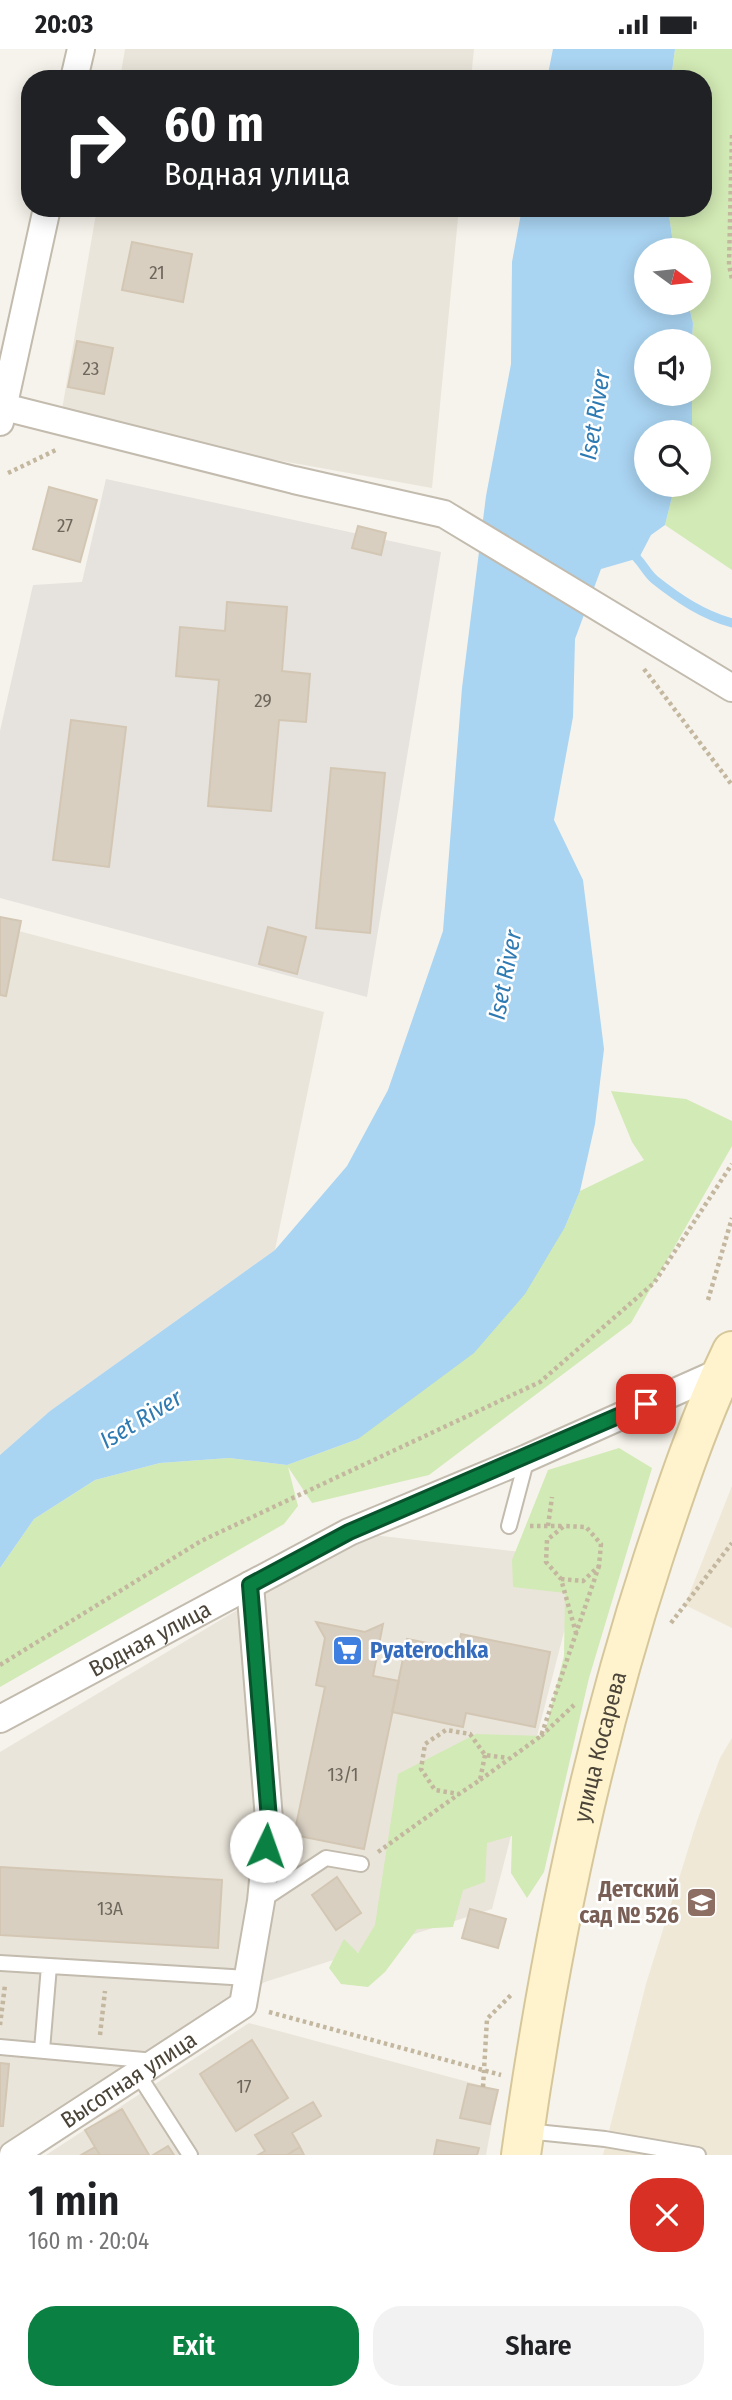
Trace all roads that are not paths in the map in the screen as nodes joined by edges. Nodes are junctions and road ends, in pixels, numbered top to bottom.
1 (80, 49) edge
2 (76, 70) edge
3 (45, 217) edge
4 (2, 415) edge
5 (732, 688) edge
6 (727, 1361) edge
7 (527, 1458) junction
8 (509, 1526) road end
9 (250, 1585) junction
10 (0, 1719) edge
11 (360, 1864) road end
12 (261, 1901) junction
13 (4, 1963) edge
14 (49, 1966) junction
15 (248, 1978) junction
16 (0, 2047) edge
17 (42, 2050) junction
18 (147, 2067) junction
19 (523, 2143) edge
20 (13, 2155) edge
21 (190, 2155) edge
22 (698, 2155) edge

1 - 2 street
3 - 4 street
4 - 5 street
6 - 7 street, Водная улица
6 - 19 street, улица Косарева
7 - 8 lane
7 - 9 street, Водная улица
9 - 10 street, Водная улица
9 - 12 street
11 - 12 lane
12 - 15 street
13 - 14 lane
14 - 15 lane
14 - 17 lane
15 - 18 street, Высотная улица
16 - 17 lane
17 - 18 lane
18 - 20 street, Высотная улица
18 - 21 lane
19 - 22 lane

